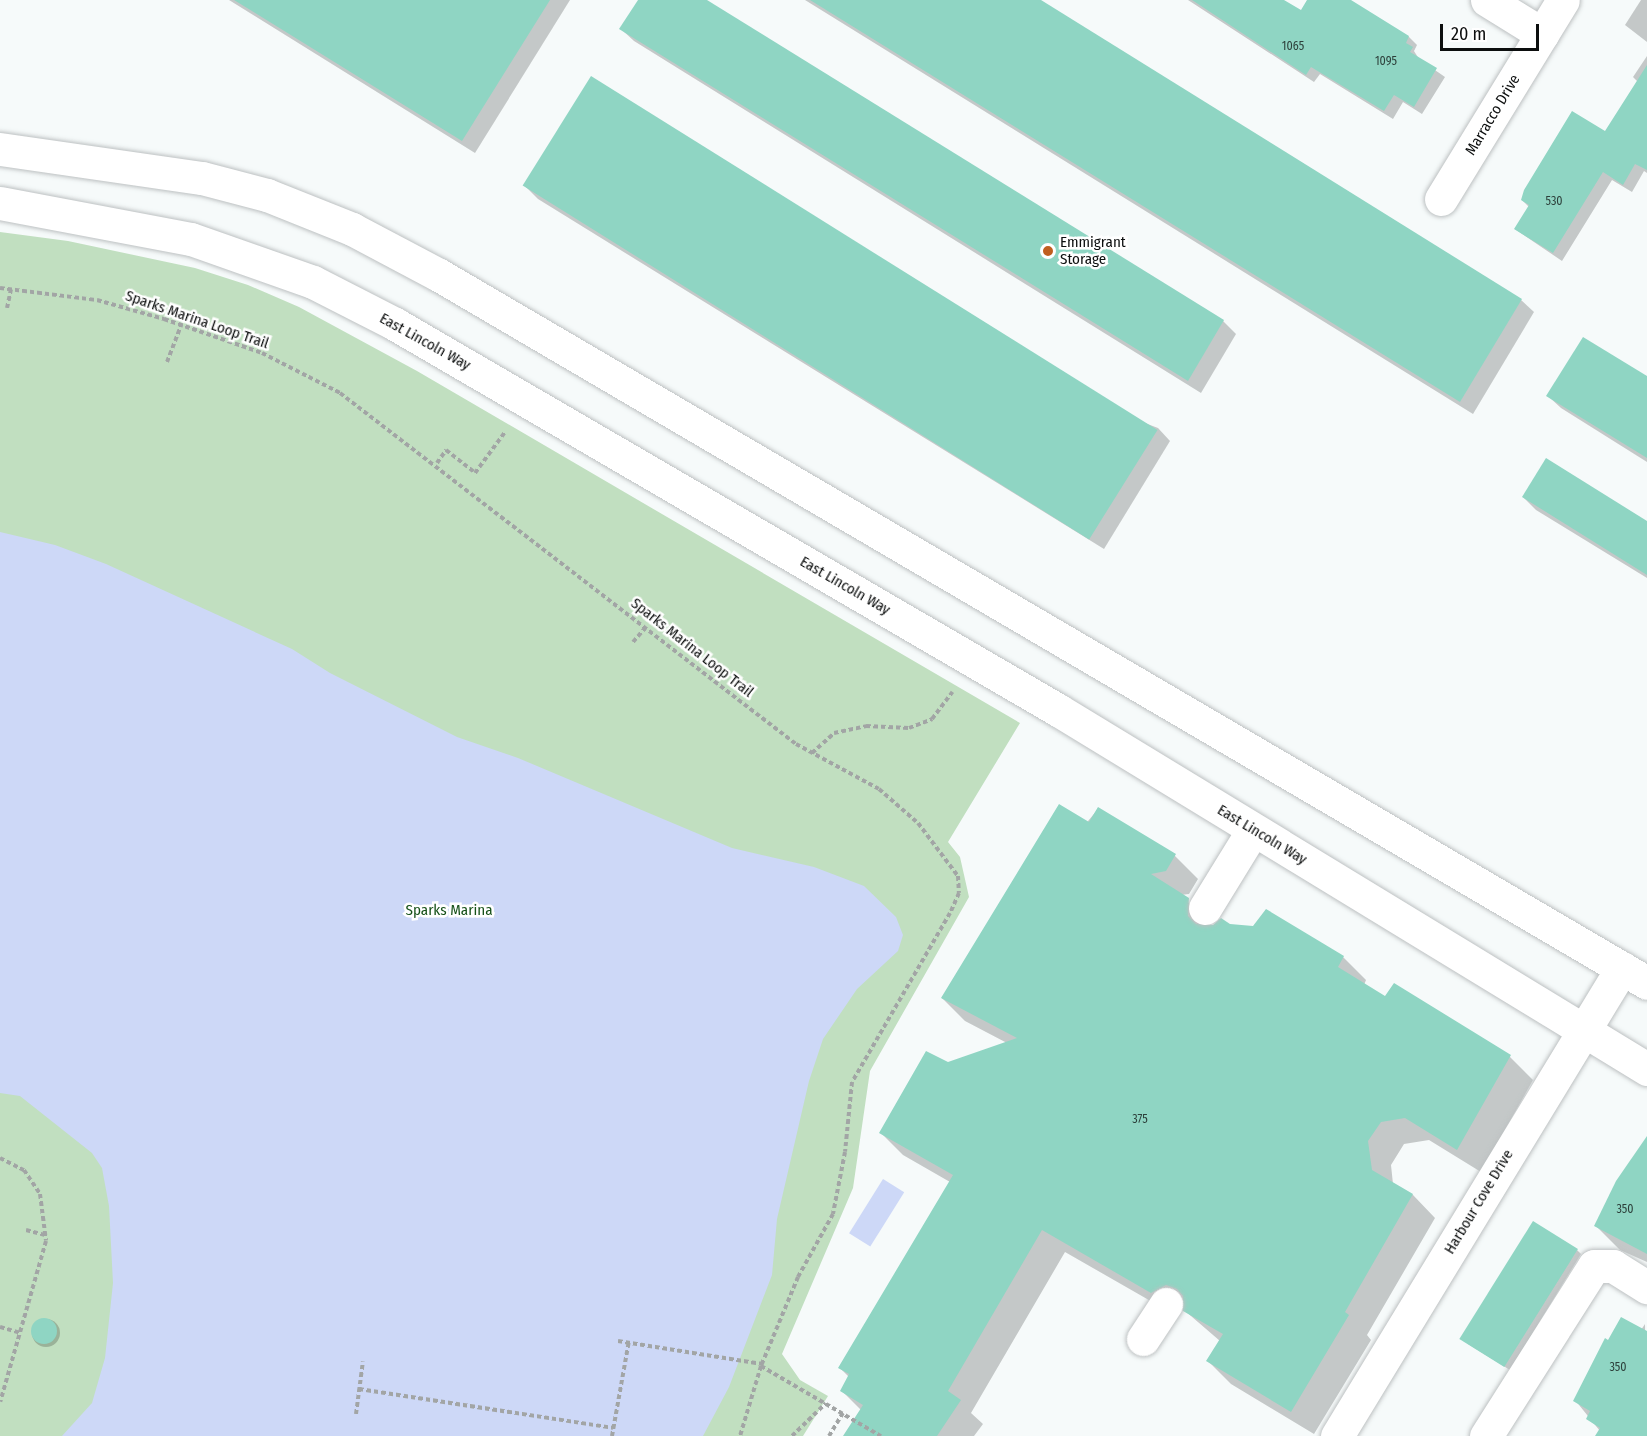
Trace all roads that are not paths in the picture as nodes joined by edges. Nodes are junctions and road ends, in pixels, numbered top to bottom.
1 (1487, 0) edge
2 (1563, 0) edge
3 (1542, 34) junction
4 (0, 148) edge
5 (1441, 199) dead end
6 (0, 203) edge
7 (1253, 830) junction
8 (1205, 908) dead end
9 (1635, 976) edge
10 (1583, 1031) junction
11 (1647, 1069) edge
12 (1647, 1287) edge
13 (1166, 1304) dead end
14 (1143, 1340) dead end
15 (1337, 1436) edge
16 (1486, 1436) edge

1 - 3 street
2 - 3 street, Marracco Drive
3 - 5 street, Marracco Drive
4 - 9 street
6 - 7 street, East Lincoln Way
7 - 8 street
7 - 10 street, East Lincoln Way
9 - 10 street, Harbour Cove Drive
10 - 11 street, East Lincoln Way
10 - 15 street, Harbour Cove Drive
12 - 16 street
13 - 14 street

